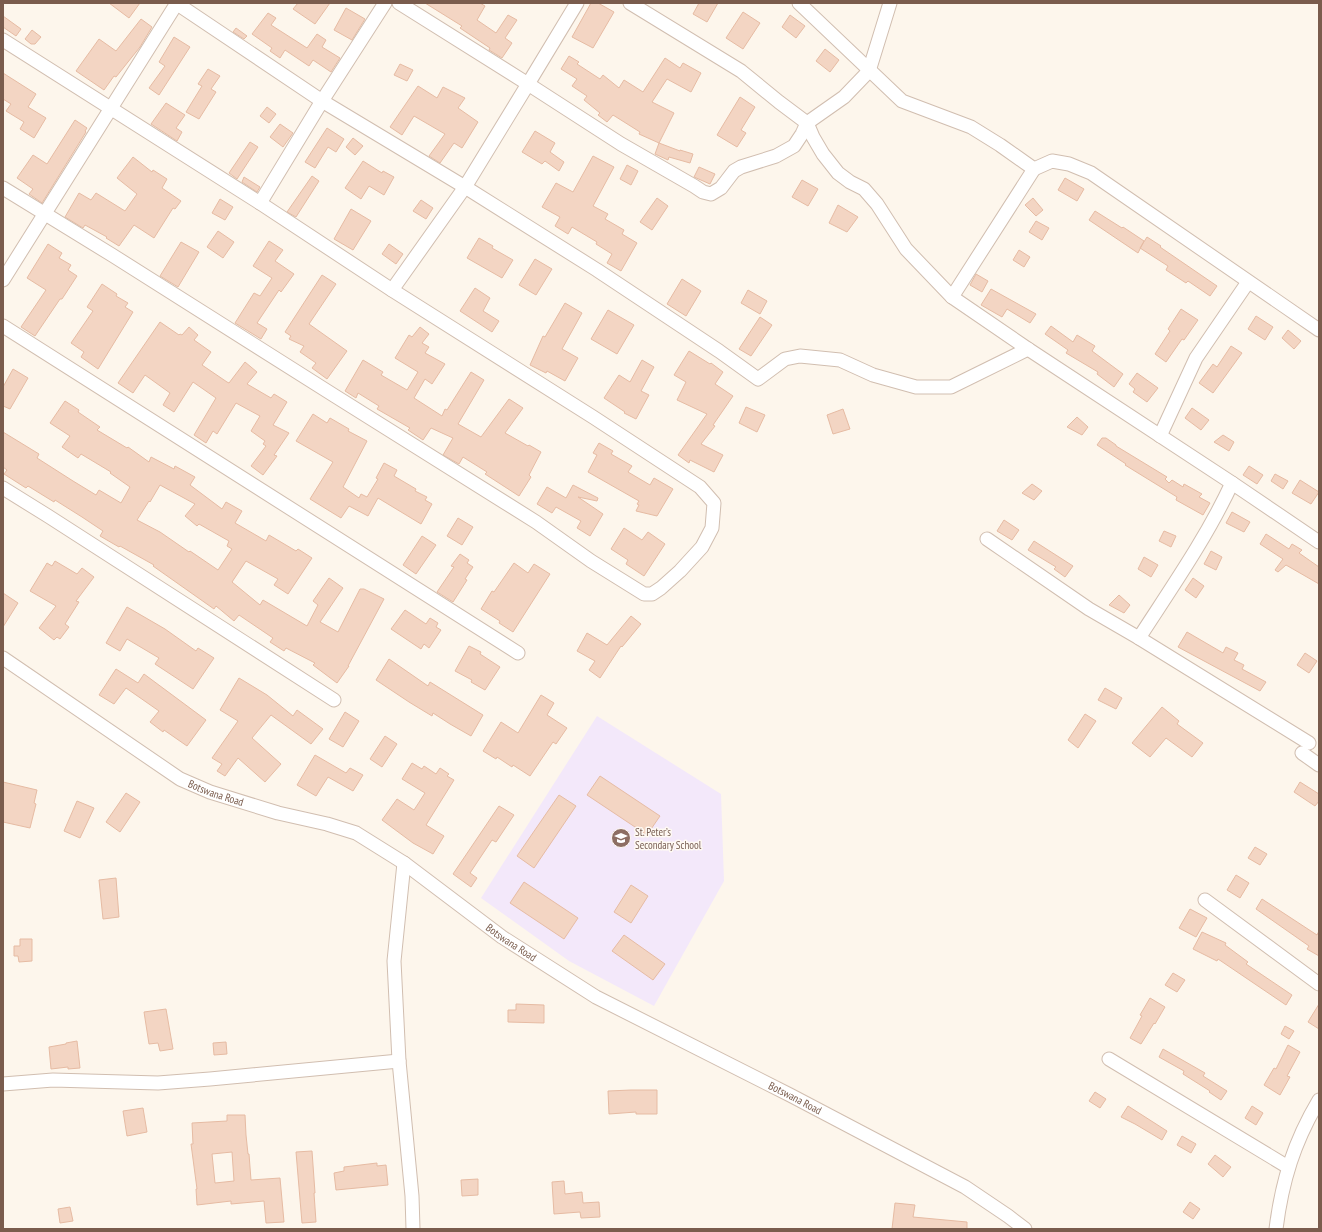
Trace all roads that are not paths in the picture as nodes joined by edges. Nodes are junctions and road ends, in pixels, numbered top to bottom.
1 (176, 3) edge
2 (385, 3) edge
3 (399, 3) edge
4 (577, 3) edge
5 (630, 3) edge
6 (799, 3) edge
7 (890, 3) edge
8 (3, 40) edge
9 (869, 71) junction
10 (528, 84) junction
11 (322, 101) junction
12 (112, 109) junction
13 (807, 123) junction
14 (1034, 169) junction
15 (465, 187) junction
16 (3, 188) edge
17 (260, 203) junction
18 (45, 213) junction
19 (3, 280) edge
20 (1248, 282) junction
21 (392, 290) junction
22 (952, 297) junction
23 (3, 326) edge
24 (1319, 330) edge
25 (1028, 348) junction
26 (1160, 436) junction
27 (1232, 483) junction
28 (3, 488) edge
29 (987, 539) dead end
30 (1319, 542) edge
31 (1139, 638) junction
32 (518, 653) dead end
33 (3, 658) edge
34 (334, 700) dead end
35 (1319, 765) edge
36 (404, 863) junction
37 (1205, 900) dead end
38 (1319, 984) edge
39 (1109, 1059) dead end
40 (398, 1061) junction
41 (3, 1084) edge
42 (1319, 1100) edge
43 (1288, 1167) junction
44 (413, 1229) edge
45 (1025, 1229) edge
46 (1276, 1229) edge

1 - 11 street
1 - 12 street
2 - 11 street
3 - 10 street
4 - 10 street
5 - 13 street
6 - 9 street
7 - 9 street
8 - 12 street
9 - 13 street
9 - 14 street
10 - 13 street
10 - 15 street
11 - 15 street
11 - 17 street
12 - 17 street
12 - 18 street
13 - 22 street
14 - 20 street
14 - 22 street
15 - 21 street
15 - 25 street
16 - 18 street
17 - 21 street
18 - 19 street
18 - 21 street
20 - 24 street
20 - 26 street
22 - 25 street
23 - 32 street
25 - 26 street
26 - 27 street
27 - 30 street
27 - 31 street
28 - 34 street
29 - 31 street
31 - 35 street
33 - 36 street, Botswana Road
36 - 40 street
36 - 45 street, Botswana Road
37 - 38 street
39 - 43 street
40 - 41 street
40 - 44 street
42 - 43 street
43 - 46 street

